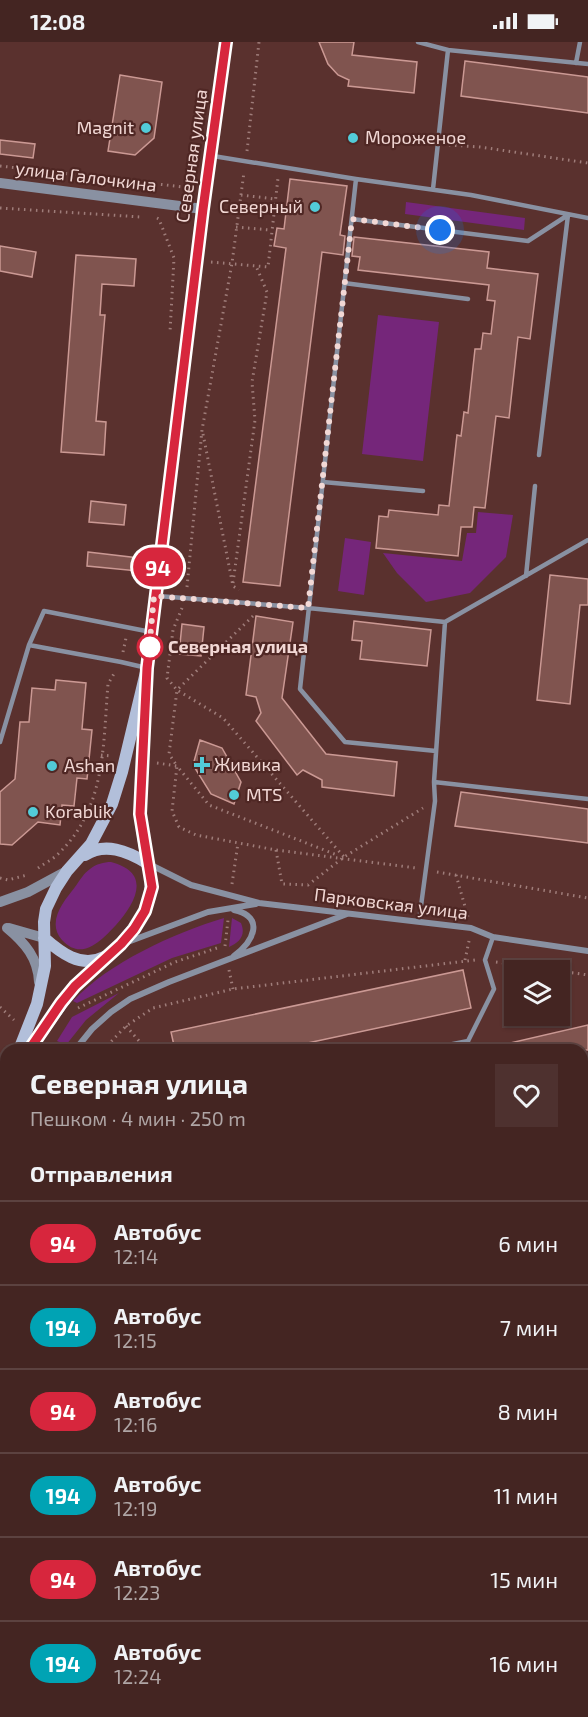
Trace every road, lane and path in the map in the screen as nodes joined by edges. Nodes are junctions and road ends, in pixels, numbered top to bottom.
1 (226, 42) edge
2 (259, 42) edge
3 (417, 42) edge
4 (580, 42) edge
5 (448, 50) junction
6 (576, 63) junction
7 (588, 64) edge
8 (438, 145) junction
9 (210, 155) junction
10 (246, 161) junction
11 (588, 163) edge
12 (0, 166) edge
13 (280, 166) junction
14 (356, 179) junction
15 (0, 183) edge
16 (433, 189) junction
17 (205, 190) junction
18 (241, 195) junction
19 (275, 199) junction
20 (0, 208) edge
21 (203, 209) junction
22 (568, 215) junction
23 (588, 218) edge
24 (352, 219) junction
25 (236, 226) junction
26 (271, 230) junction
27 (232, 263) junction
28 (256, 266) junction
29 (344, 283) junction
30 (468, 299) dead end
31 (170, 332) dead end
32 (202, 430) junction
33 (539, 455) dead end
34 (323, 482) junction
35 (535, 486) dead end
36 (423, 491) dead end
37 (588, 540) edge
38 (526, 576) junction
39 (233, 586) junction
40 (241, 591) dead end
41 (154, 596) junction
42 (186, 599) junction
43 (265, 605) junction
44 (308, 608) junction
45 (445, 622) junction
46 (129, 627) junction
47 (152, 632) junction
48 (29, 645) junction
49 (121, 662) junction
50 (147, 668) junction
51 (177, 690) junction
52 (0, 742) edge
53 (436, 750) junction
54 (177, 766) junction
55 (434, 782) junction
56 (588, 798) edge
57 (435, 801) junction
58 (276, 850) junction
59 (344, 857) junction
60 (78, 859) junction
61 (147, 863) junction
62 (37, 869) dead end
63 (426, 869) junction
64 (67, 871) junction
65 (30, 874) dead end
66 (0, 878) edge
67 (588, 898) edge
68 (0, 902) edge
69 (259, 903) junction
70 (229, 908) junction
71 (348, 914) junction
72 (419, 921) junction
73 (4, 928) edge
74 (493, 937) junction
75 (44, 938) junction
76 (116, 949) junction
77 (588, 951) edge
78 (484, 960) junction
79 (227, 961) junction
80 (504, 963) edge
81 (570, 973) edge
82 (588, 975) edge
83 (40, 987) junction
84 (0, 1007) edge
85 (19, 1024) dead end
86 (126, 1026) junction
87 (468, 1041) junction
88 (15, 1044) edge
89 (33, 1044) edge
90 (80, 1044) edge
91 (109, 1044) edge
92 (142, 1044) edge
93 (453, 1044) edge
94 (468, 1044) edge

1 - 9 main road, Северная улица
2 - 10 path
3 - 5 lane
4 - 6 lane
5 - 6 lane
5 - 8 lane
6 - 7 lane
8 - 11 path
8 - 16 lane
9 - 10 lane
9 - 17 main road, Северная улица
10 - 13 lane
10 - 18 path
12 - 17 path
13 - 14 lane
13 - 19 path
14 - 16 lane
14 - 24 lane
15 - 21 street, улица Галочкина
16 - 22 lane
17 - 21 main road, Северная улица
18 - 19 path
18 - 25 path
19 - 26 path
20 - 31 path
21 - 41 main road, Северная улица
22 - 23 lane
22 - 24 lane
22 - 33 lane
24 - 29 lane
25 - 26 path
25 - 27 path
26 - 28 path
27 - 28 path
27 - 32 path
28 - 39 path
29 - 30 lane
29 - 34 lane
32 - 39 path
32 - 42 path
34 - 36 lane
34 - 44 lane
35 - 38 lane
37 - 38 lane
38 - 45 lane
39 - 40 path
41 - 42 lane
41 - 47 main road, Северная улица
42 - 43 lane
42 - 51 path
43 - 44 lane
43 - 51 path
44 - 45 lane
44 - 53 lane
45 - 53 lane
46 - 47 lane
46 - 48 lane
46 - 49 path
47 - 50 main road, Северная улица
48 - 49 lane
48 - 52 lane
49 - 50 lane
49 - 62 path
50 - 60 main road, Северная улица
50 - 61 main road, Северная улица
51 - 54 path
51 - 59 path
53 - 55 lane
54 - 58 path
54 - 59 path
55 - 56 lane
55 - 57 lane
57 - 59 path
57 - 63 lane
58 - 59 path
58 - 59 path
59 - 63 path
60 - 61 main road, Северная улица
60 - 64 main road, Северная улица
61 - 69 street, Парковская улица
61 - 76 main road, Северная улица
63 - 67 path
63 - 72 lane
64 - 68 street
64 - 75 main road, Северная улица
65 - 66 path
69 - 70 street, Парковская улица
69 - 71 street, Парковская улица
70 - 76 street, Парковская улица
70 - 79 street
71 - 72 street, Парковская улица
71 - 79 street
72 - 74 street, Парковская улица
73 - 75 street
73 - 83 street
74 - 77 street, Парковская улица
74 - 78 lane
75 - 76 main road
75 - 83 main road, Северная улица
76 - 89 main road, Северная улица
78 - 80 path
78 - 86 path
78 - 87 lane
79 - 90 street
81 - 82 path
83 - 88 main road, Северная улица
84 - 85 path
86 - 91 path
86 - 92 path
87 - 93 lane
87 - 94 lane

